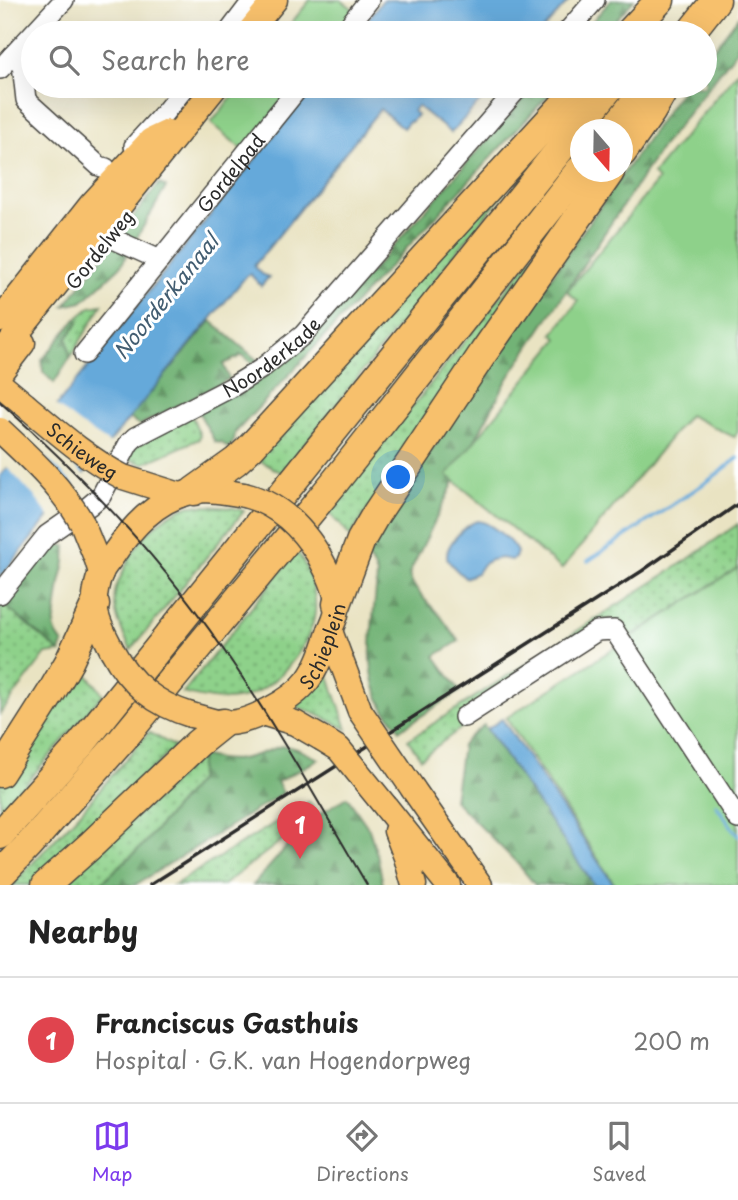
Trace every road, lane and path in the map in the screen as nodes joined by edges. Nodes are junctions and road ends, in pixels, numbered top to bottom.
1 (63, 0) edge
2 (275, 0) edge
3 (286, 0) edge
4 (369, 0) edge
5 (595, 0) edge
6 (660, 0) edge
7 (681, 0) edge
8 (713, 4) edge
9 (245, 11) edge
10 (44, 21) edge
11 (269, 21) edge
12 (352, 21) edge
13 (577, 21) edge
14 (640, 21) edge
15 (664, 21) edge
16 (700, 21) edge
17 (703, 21) edge
18 (21, 46) edge
19 (6, 63) edge
20 (26, 98) edge
21 (176, 98) edge
22 (197, 98) edge
23 (205, 98) edge
24 (290, 98) edge
25 (510, 98) edge
26 (570, 98) edge
27 (601, 98) edge
28 (639, 98) edge
29 (659, 98) edge
30 (622, 119) edge
31 (178, 126) junction
32 (633, 137) edge
33 (106, 178) junction
34 (571, 182) edge
35 (603, 182) edge
36 (109, 237) junction
37 (160, 260) junction
38 (0, 320) edge
39 (84, 354) dead end
40 (1, 355) edge
41 (0, 384) edge
42 (0, 430) edge
43 (187, 493) junction
44 (100, 573) junction
45 (0, 594) edge
46 (94, 605) junction
47 (334, 617) junction
48 (262, 713) junction
49 (464, 717) dead end
50 (223, 723) junction
51 (0, 773) edge
52 (387, 807) junction
53 (738, 820) edge
54 (0, 835) edge
55 (0, 875) edge
56 (46, 885) edge
57 (414, 885) edge
58 (448, 885) edge
59 (480, 885) edge

1 - 10 street
2 - 9 main road
3 - 11 main road
4 - 12 street
5 - 13 street
6 - 14 highway
7 - 15 highway
8 - 16 highway
8 - 17 highway
18 - 19 street
20 - 33 street
21 - 33 street, Gordelweg
22 - 31 main road, Gordelweg
23 - 31 main road, Gordelweg
24 - 37 street, Gordelpad
25 - 45 street, Noorderkade
26 - 43 highway
27 - 54 highway
28 - 30 highway
29 - 32 highway
31 - 33 main road, Gordelweg
31 - 36 main road, Gordelweg
31 - 40 main road, Gordelweg
33 - 38 main road, Gordelweg
34 - 55 highway
35 - 47 highway
36 - 37 street
36 - 40 main road, Gordelweg
37 - 39 street, Gordelpad
41 - 43 main road, Schieweg, bridge
42 - 44 main road, Schieweg, bridge
43 - 44 main road
43 - 47 main road, Schieplein, bridge
44 - 46 main road
46 - 50 main road, Schieplein, bridge
46 - 51 highway
47 - 48 main road, Schieplein
47 - 59 main road, bridge
48 - 50 main road, Schieplein
48 - 52 main road, bridge
49 - 53 street
50 - 56 highway
52 - 57 main road
52 - 58 main road

